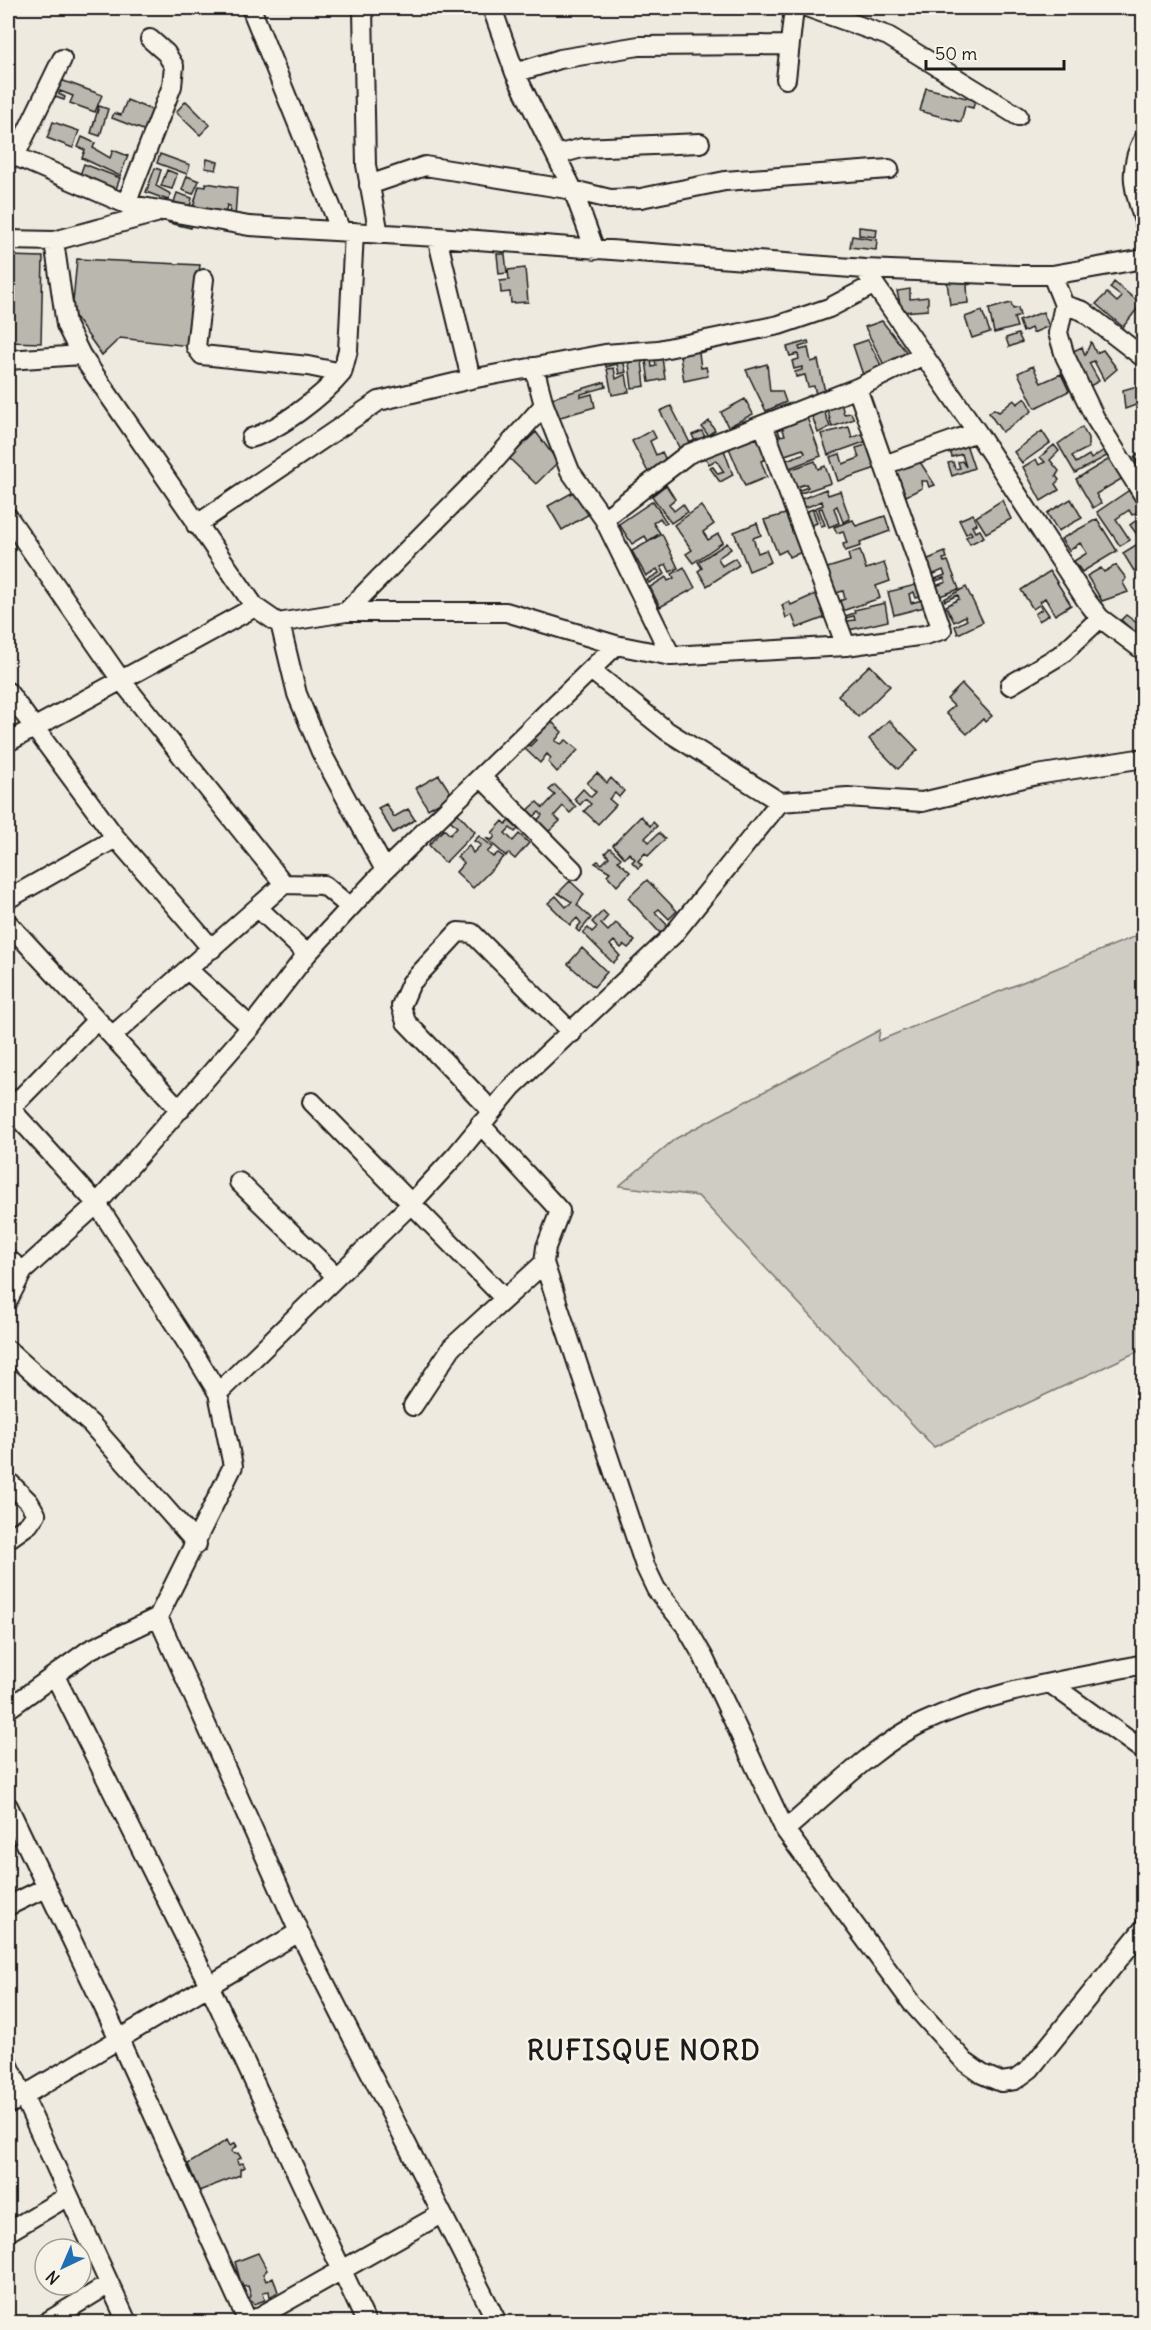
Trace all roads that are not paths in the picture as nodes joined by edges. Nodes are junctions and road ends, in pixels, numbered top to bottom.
1 (252, 8) edge
2 (363, 8) edge
3 (492, 8) edge
4 (794, 8) edge
5 (810, 8) edge
6 (150, 39) dead end
7 (789, 45) junction
8 (62, 60) dead end
9 (515, 74) junction
10 (786, 79) dead end
11 (1018, 116) dead end
12 (1143, 138) edge
13 (700, 143) dead end
14 (11, 154) edge
15 (556, 155) junction
16 (889, 169) dead end
17 (369, 185) junction
18 (573, 190) junction
19 (126, 204) junction
20 (160, 211) junction
21 (1143, 221) edge
22 (347, 231) junction
23 (379, 234) junction
24 (437, 237) junction
25 (8, 240) edge
26 (54, 241) junction
27 (595, 250) junction
28 (1141, 263) edge
29 (865, 269) junction
30 (1052, 275) junction
31 (204, 279) dead end
32 (873, 285) junction
33 (1064, 305) junction
34 (81, 355) junction
35 (922, 356) junction
36 (1143, 358) edge
37 (8, 360) edge
38 (534, 368) junction
39 (342, 373) junction
40 (471, 379) junction
41 (857, 388) junction
42 (544, 405) junction
43 (763, 425) junction
44 (977, 432) junction
45 (251, 438) dead end
46 (884, 465) junction
47 (1143, 496) edge
48 (8, 517) edge
49 (604, 519) junction
50 (196, 525) junction
51 (255, 607) junction
52 (346, 612) junction
53 (1100, 618) junction
54 (280, 623) junction
55 (616, 645) junction
56 (846, 646) junction
57 (1143, 651) edge
58 (670, 656) junction
59 (591, 670) junction
60 (121, 680) junction
61 (1010, 686) dead end
62 (8, 692) edge
63 (33, 728) junction
64 (8, 742) edge
65 (1143, 758) edge
66 (481, 777) junction
67 (780, 802) junction
68 (116, 838) junction
69 (385, 870) junction
70 (573, 870) dead end
71 (284, 884) junction
72 (8, 899) edge
73 (350, 907) junction
74 (258, 908) junction
75 (8, 923) edge
76 (212, 949) junction
77 (307, 954) junction
78 (188, 970) junction
79 (97, 1020) junction
80 (251, 1027) junction
81 (572, 1033) junction
82 (112, 1036) junction
83 (312, 1102) dead end
84 (9, 1107) edge
85 (180, 1110) junction
86 (486, 1117) junction
87 (239, 1182) dead end
88 (97, 1204) junction
89 (410, 1205) junction
90 (8, 1259) edge
91 (544, 1263) junction
92 (23, 1271) junction
93 (336, 1276) junction
94 (504, 1298) junction
95 (8, 1300) edge
96 (8, 1350) edge
97 (218, 1393) junction
98 (413, 1406) dead end
99 (8, 1481) edge
100 (8, 1539) edge
101 (197, 1544) junction
102 (158, 1617) junction
103 (1143, 1664) edge
104 (55, 1676) junction
105 (1051, 1684) junction
106 (8, 1709) edge
107 (1143, 1751) edge
108 (8, 1806) edge
109 (785, 1830) junction
110 (47, 1887) junction
111 (8, 1906) edge
112 (1143, 1928) edge
113 (299, 1932) junction
114 (209, 1985) junction
115 (119, 2039) junction
116 (8, 2063) edge
117 (15, 2100) edge
118 (68, 2196) junction
119 (441, 2214) junction
120 (8, 2232) edge
121 (343, 2270) junction
122 (109, 2284) junction
123 (47, 2322) edge
124 (127, 2322) edge
125 (249, 2322) edge
126 (366, 2322) edge
127 (496, 2322) edge

1 - 22 street
2 - 17 street
3 - 9 street
4 - 7 street
5 - 11 street
6 - 19 street
7 - 9 street
7 - 10 street
8 - 14 street
9 - 15 street
12 - 21 street
13 - 15 street
14 - 19 street
15 - 18 street
16 - 18 street
17 - 18 street
17 - 23 street
18 - 27 street
19 - 20 street
20 - 22 street
20 - 26 street
22 - 23 street
22 - 39 street
23 - 24 street
24 - 27 street
24 - 40 street
25 - 26 street
26 - 34 street
27 - 29 street
28 - 30 street
29 - 30 street
29 - 32 street
30 - 33 street
31 - 39 street
32 - 35 street
32 - 38 street
33 - 36 street
33 - 47 street
34 - 37 street
34 - 50 street
35 - 41 street
35 - 44 street
38 - 40 street
38 - 42 street
39 - 45 street
40 - 50 street
41 - 43 street
41 - 46 street
42 - 49 street
42 - 52 street
43 - 49 street
43 - 56 street
44 - 46 street
44 - 53 street
46 - 56 street
48 - 60 street
49 - 58 street
50 - 51 street
51 - 54 street
51 - 60 street
52 - 54 street
52 - 55 street
53 - 57 street
53 - 61 street
54 - 69 street
55 - 58 street
55 - 59 street
56 - 58 street
59 - 66 street
59 - 67 street
60 - 63 street
60 - 71 street
62 - 63 street
63 - 64 street
63 - 68 street
65 - 67 street
66 - 69 street
66 - 70 street
67 - 81 street
68 - 72 street
68 - 76 street
69 - 73 street
71 - 73 street
71 - 74 street
73 - 77 street
74 - 76 street
74 - 77 street
75 - 79 street
76 - 78 street
77 - 80 street
78 - 80 street
78 - 82 street
79 - 82 street
79 - 84 street
80 - 85 street
81 - 86 street
81 - 86 street
82 - 85 street
83 - 89 street
84 - 88 street
85 - 88 street
86 - 89 street
86 - 91 street
87 - 93 street
88 - 92 street
88 - 97 street
89 - 93 street
89 - 94 street
90 - 92 street
91 - 94 street
91 - 109 street
92 - 95 street
93 - 97 street
94 - 98 street
96 - 101 street
97 - 101 street
99 - 100 street
101 - 102 street
102 - 104 street
102 - 113 street
103 - 105 street
104 - 106 street
104 - 114 street
105 - 107 street
105 - 109 street
108 - 110 street
109 - 112 street
110 - 111 street
110 - 115 street
113 - 114 street
113 - 119 street
114 - 115 street
114 - 121 street
115 - 117 street
115 - 125 street
116 - 117 street
117 - 118 street
118 - 120 street
118 - 122 street
119 - 121 street
119 - 127 street
121 - 125 street
121 - 126 street
122 - 123 street
122 - 124 street

